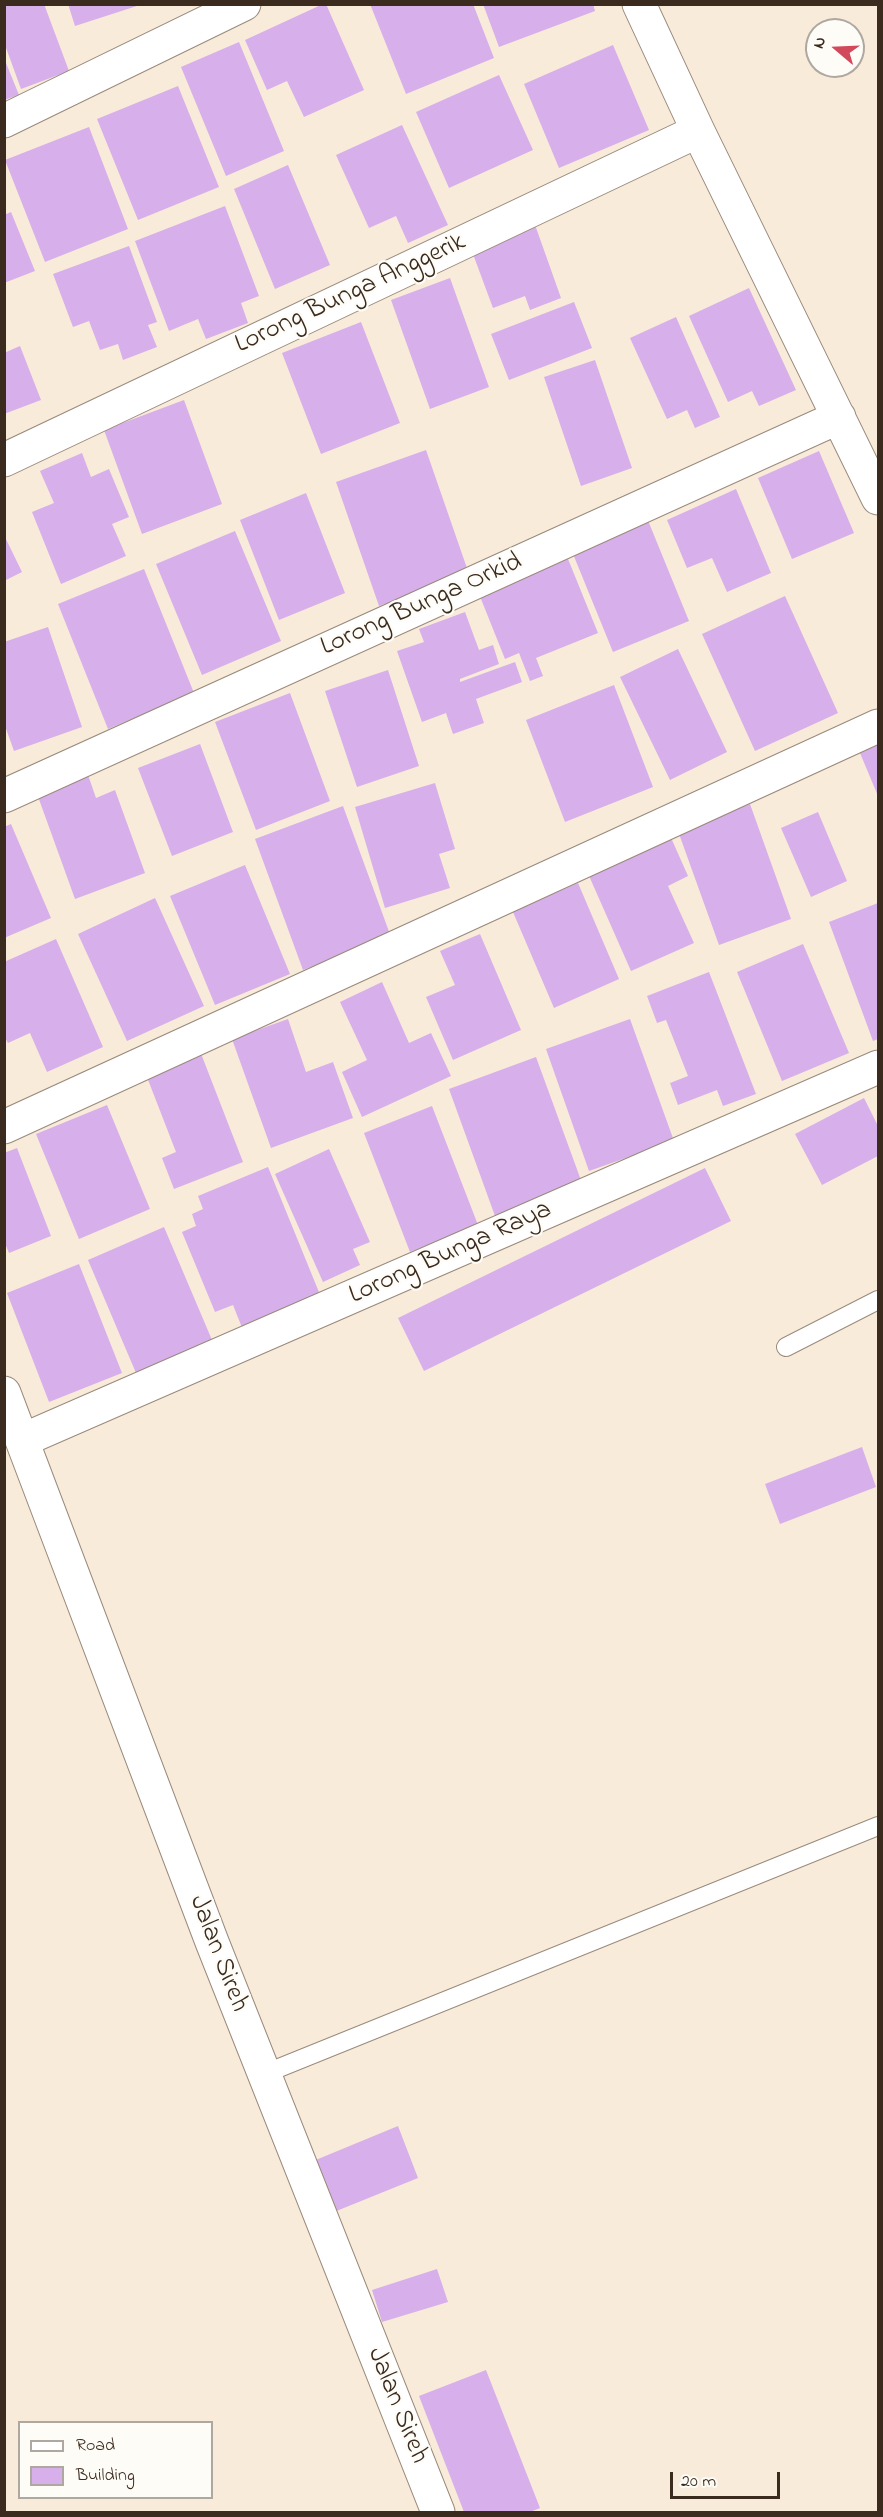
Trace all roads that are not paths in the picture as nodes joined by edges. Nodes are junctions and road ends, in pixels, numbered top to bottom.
1 (244, 4) edge
2 (639, 4) edge
3 (4, 121) edge
4 (698, 131) junction
5 (839, 417) junction
6 (4, 460) edge
7 (879, 498) edge
8 (879, 726) edge
9 (4, 796) edge
10 (879, 1067) edge
11 (4, 1127) edge
12 (879, 1300) edge
13 (786, 1347) dead end
14 (4, 1393) edge
15 (22, 1440) junction
16 (879, 1826) edge
17 (264, 2074) junction
18 (438, 2512) edge

1 - 3 street
2 - 4 street
4 - 5 street
4 - 6 street, Lorong Bunga Anggerik
5 - 7 street
5 - 9 street, Lorong Bunga Orkid
8 - 11 street
10 - 15 street, Lorong Bunga Raya
12 - 13 lane
14 - 15 street, Jalan Sireh
15 - 17 street, Jalan Sireh
16 - 17 lane
17 - 18 street, Jalan Sireh

